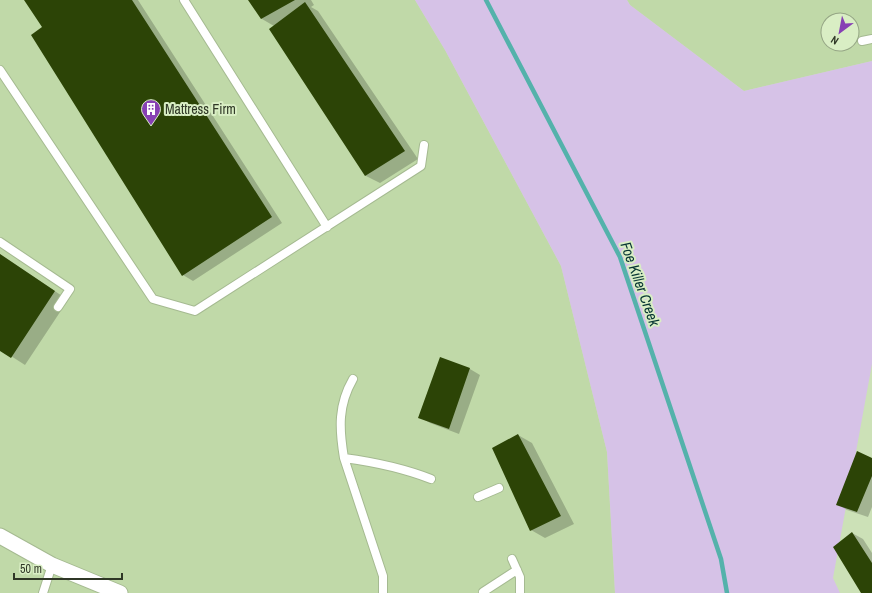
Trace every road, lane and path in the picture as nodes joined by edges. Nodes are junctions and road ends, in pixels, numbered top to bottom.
1 (184, 0) edge
2 (872, 39) edge
3 (862, 41) dead end
4 (0, 70) edge
5 (424, 145) dead end
6 (327, 226) junction
7 (0, 242) edge
8 (58, 306) dead end
9 (354, 378) dead end
10 (344, 458) junction
11 (431, 479) dead end
12 (499, 488) dead end
13 (478, 497) dead end
14 (0, 536) edge
15 (512, 559) dead end
16 (52, 565) junction
17 (517, 570) junction
18 (483, 592) edge
19 (43, 593) edge
20 (120, 593) edge
21 (383, 593) edge
22 (520, 593) edge

1 - 6 lane
2 - 3 lane
4 - 6 lane
5 - 6 lane
7 - 8 lane
9 - 10 lane
10 - 11 lane
10 - 21 lane
12 - 13 lane
14 - 16 street
15 - 17 lane
16 - 19 lane
16 - 20 street
17 - 18 lane
17 - 22 lane

